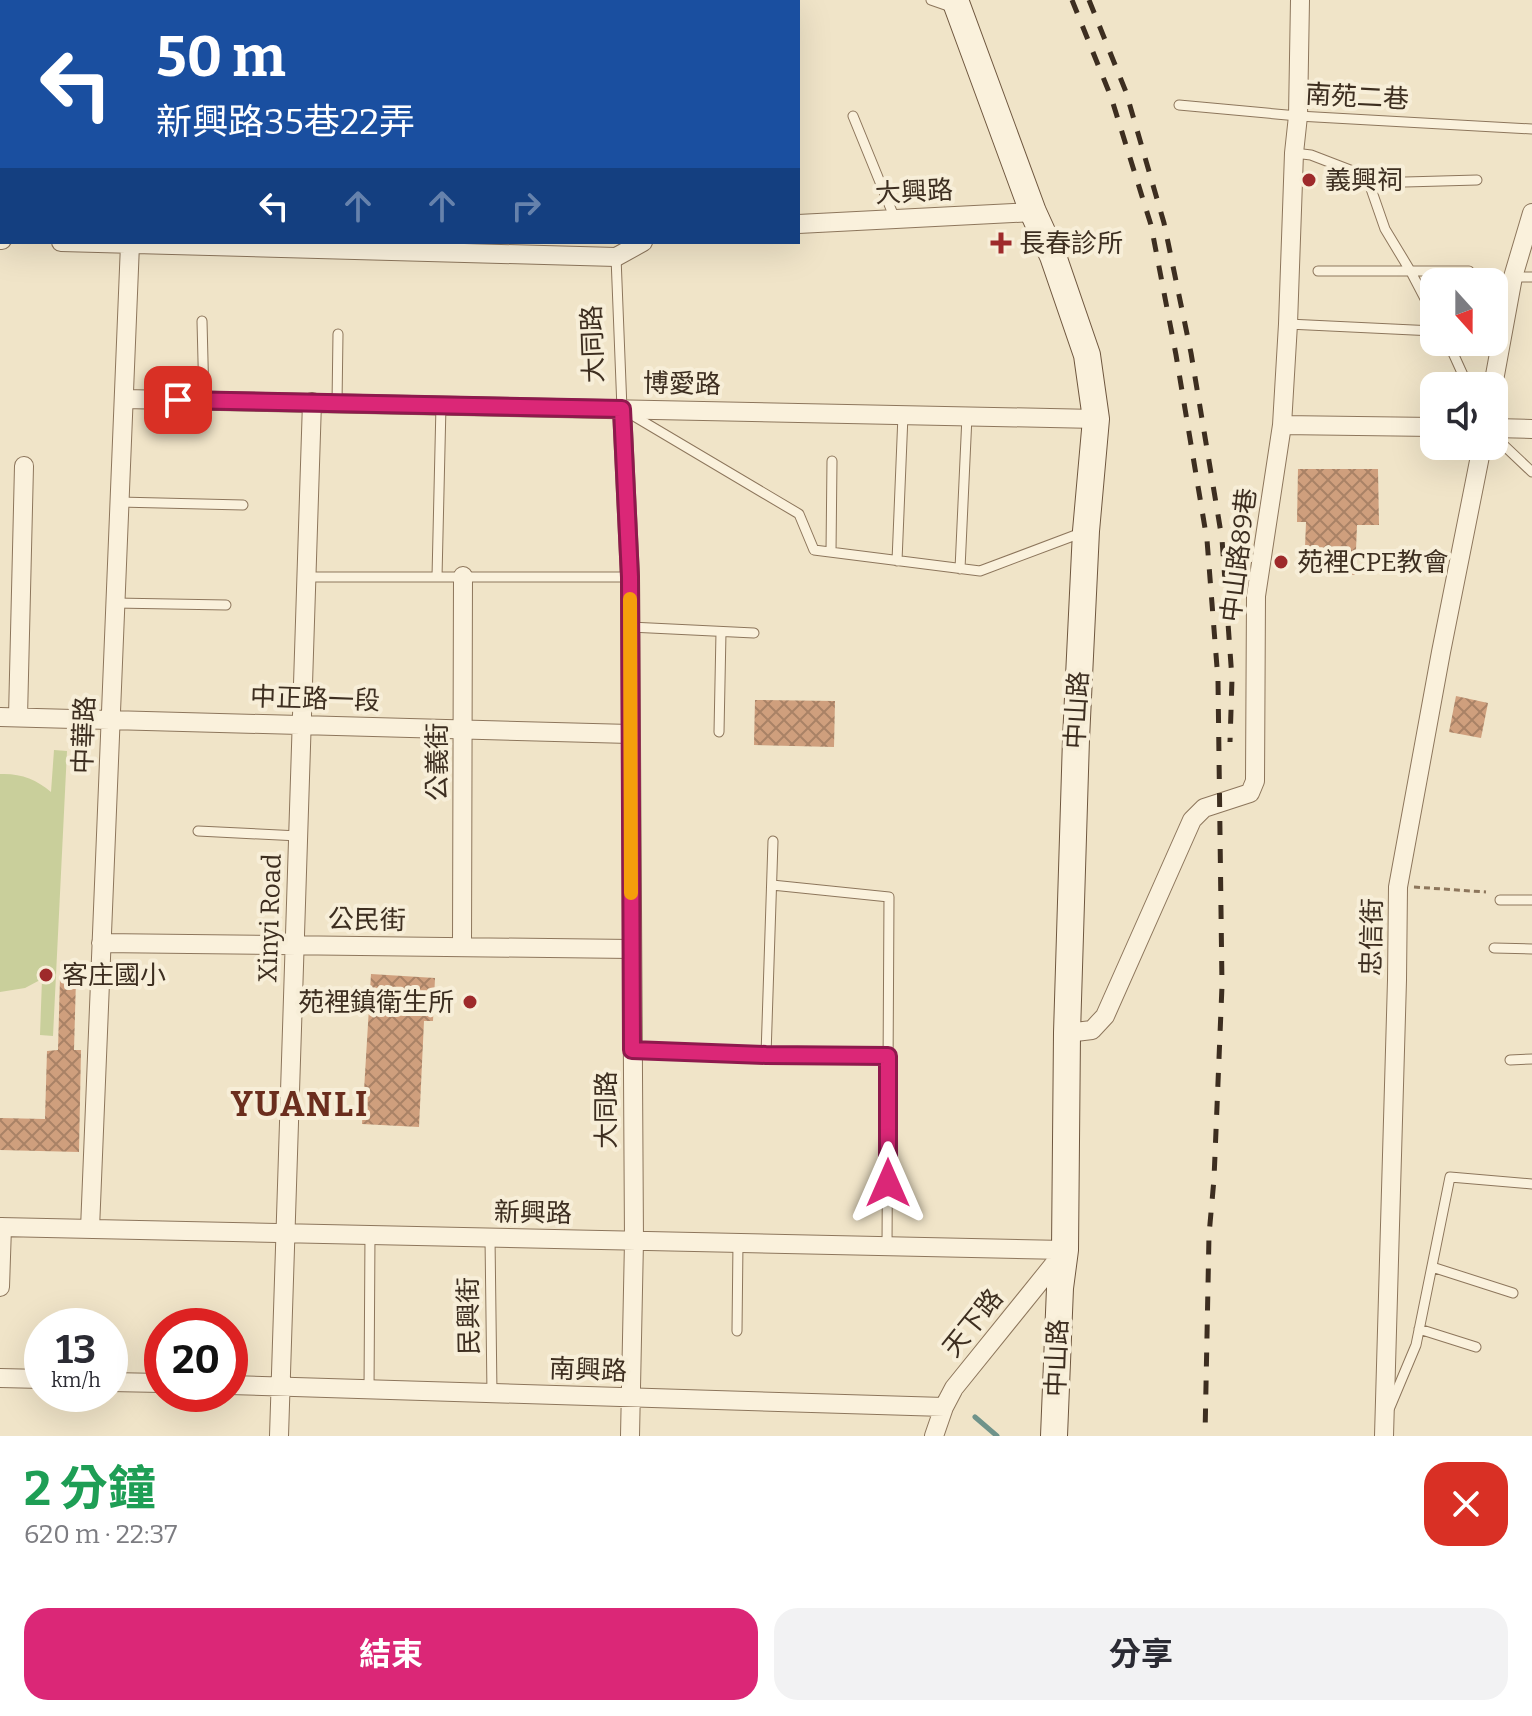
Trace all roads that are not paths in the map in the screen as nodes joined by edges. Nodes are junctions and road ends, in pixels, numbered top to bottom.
1 (931, 0) edge
2 (1300, 0) edge
3 (956, 4) edge
4 (1179, 105) dead end
5 (853, 116) dead end
6 (1298, 116) junction
7 (1532, 129) edge
8 (1294, 153) junction
9 (1477, 180) dead end
10 (1369, 183) junction
11 (1033, 212) junction
12 (1532, 213) edge
13 (895, 219) junction
14 (800, 224) edge
15 (130, 244) edge
16 (165, 244) edge
17 (639, 244) edge
18 (616, 257) junction
19 (1318, 271) dead end
20 (1411, 272) junction
21 (1420, 272) edge
22 (1513, 277) junction
23 (1532, 277) edge
24 (1420, 289) edge
25 (202, 321) dead end
26 (1288, 324) junction
27 (1420, 330) edge
28 (338, 334) dead end
29 (1496, 372) edge
30 (124, 399) junction
31 (204, 400) junction
32 (312, 402) junction
33 (337, 403) junction
34 (441, 405) junction
35 (622, 409) junction
36 (903, 415) junction
37 (967, 416) junction
38 (1096, 419) junction
39 (1282, 425) junction
40 (1420, 427) edge
41 (1508, 428) edge
42 (1532, 429) edge
43 (1508, 449) edge
44 (1479, 460) edge
45 (832, 461) dead end
46 (24, 466) dead end
47 (1532, 472) edge
48 (119, 502) junction
49 (243, 505) dead end
50 (1086, 531) junction
51 (831, 552) junction
52 (897, 561) junction
53 (960, 569) junction
54 (463, 576) junction
55 (307, 577) junction
56 (437, 577) junction
57 (630, 577) junction
58 (115, 603) junction
59 (226, 605) dead end
60 (630, 627) junction
61 (721, 632) junction
62 (754, 633) dead end
63 (9, 717) edge
64 (111, 720) junction
65 (302, 725) junction
66 (463, 729) junction
67 (719, 732) dead end
68 (630, 734) junction
69 (198, 831) dead end
70 (299, 836) junction
71 (773, 841) dead end
72 (772, 885) junction
73 (1500, 900) dead end
74 (1532, 900) edge
75 (101, 943) junction
76 (295, 946) junction
77 (462, 947) junction
78 (1494, 948) dead end
79 (631, 949) junction
80 (1532, 949) edge
81 (1067, 1033) junction
82 (632, 1050) junction
83 (766, 1055) junction
84 (888, 1056) junction
85 (1532, 1059) edge
86 (1510, 1060) dead end
87 (1532, 1184) edge
88 (1, 1227) edge
89 (90, 1229) junction
90 (286, 1233) junction
91 (370, 1235) junction
92 (490, 1238) junction
93 (634, 1241) junction
94 (738, 1243) junction
95 (887, 1247) junction
96 (1065, 1250) junction
97 (1432, 1267) junction
98 (0, 1287) edge
99 (1513, 1293) dead end
100 (1419, 1329) junction
101 (737, 1331) dead end
102 (1476, 1347) dead end
103 (0, 1378) edge
104 (24, 1379) edge
105 (248, 1386) edge
106 (281, 1387) junction
107 (369, 1390) junction
108 (492, 1393) junction
109 (632, 1398) junction
110 (944, 1407) junction
111 (1384, 1428) edge
112 (279, 1436) edge
113 (630, 1436) edge
114 (934, 1436) edge
115 (1054, 1436) edge

1 - 3 lane
2 - 6 street, 中山路89巷
3 - 11 street, 中山路
4 - 6 lane, 南苑二巷
5 - 13 lane
6 - 7 lane, 南苑二巷
6 - 8 street, 中山路89巷
8 - 10 lane
8 - 26 street, 中山路89巷
9 - 10 lane
10 - 20 lane
11 - 13 street, 大興路
11 - 38 street, 中山路
12 - 22 street
13 - 14 street, 大興路
15 - 30 street, 中華路
16 - 18 street
17 - 18 street
18 - 35 lane, 大同路
19 - 20 lane
20 - 21 lane
20 - 24 lane
22 - 23 lane
22 - 29 street
25 - 31 lane
26 - 27 lane
26 - 39 street, 中山路89巷
28 - 33 lane
30 - 31 street, 博愛路
30 - 48 street, 中華路
31 - 32 street, 博愛路
32 - 33 street, 博愛路
32 - 55 street, Xinyi Road
33 - 34 street, 博愛路
34 - 35 street, 博愛路
34 - 56 lane
35 - 36 street, 博愛路
35 - 51 lane
35 - 57 street, 大同路
36 - 37 street, 博愛路
36 - 52 lane
37 - 38 street, 博愛路
37 - 53 lane
38 - 50 street, 中山路
39 - 40 street
39 - 81 street, 中山路89巷
41 - 42 street
43 - 47 lane
44 - 111 street, 忠信街
45 - 51 lane
46 - 63 street
48 - 49 lane
48 - 58 street, 中華路
50 - 53 lane
50 - 81 street, 中山路
51 - 52 lane
52 - 53 lane
54 - 56 lane
54 - 57 lane
54 - 66 street, 公義街
55 - 56 lane
55 - 65 street, Xinyi Road
57 - 60 street, 大同路
58 - 59 lane
58 - 64 street, 中華路
60 - 61 lane
60 - 68 street, 大同路
61 - 62 lane
61 - 67 lane
63 - 64 street, 中正路一段
64 - 65 street, 中正路一段
64 - 75 street, 中華路
65 - 66 street, 中正路一段
65 - 70 street, Xinyi Road
66 - 68 street, 中正路一段
66 - 77 street, 公義街
68 - 79 street, 大同路
69 - 70 lane
70 - 76 street, Xinyi Road
71 - 72 lane
72 - 83 lane
72 - 84 lane
73 - 74 lane
75 - 76 street, 公民街
75 - 89 street, 中華路
76 - 77 street, 公民街
76 - 90 street, Xinyi Road
77 - 79 street, 公民街
78 - 80 lane
79 - 82 street, 大同路
81 - 96 street, 中山路
82 - 83 lane
82 - 93 street, 大同路
83 - 84 lane
84 - 95 lane
85 - 86 lane
87 - 97 lane
88 - 89 street, 新興路
88 - 98 street
89 - 90 street, 新興路
90 - 91 street, 新興路
90 - 106 street, Xinyi Road
91 - 92 street, 新興路
91 - 107 lane
92 - 93 street, 新興路
92 - 108 lane, 民興街
93 - 94 street, 新興路
93 - 109 street, 大同路
94 - 95 street, 新興路
94 - 101 lane
95 - 96 street, 新興路
96 - 110 street, 天下路
96 - 115 street, 中山路
97 - 99 lane
97 - 100 lane
100 - 102 lane
100 - 111 lane
103 - 104 street
105 - 106 street, 南興路
106 - 107 street, 南興路
106 - 112 street, Xinyi Road
107 - 108 street, 南興路
108 - 109 street, 南興路
109 - 110 street, 南興路
109 - 113 street, 大同路
110 - 114 street, 天下路

